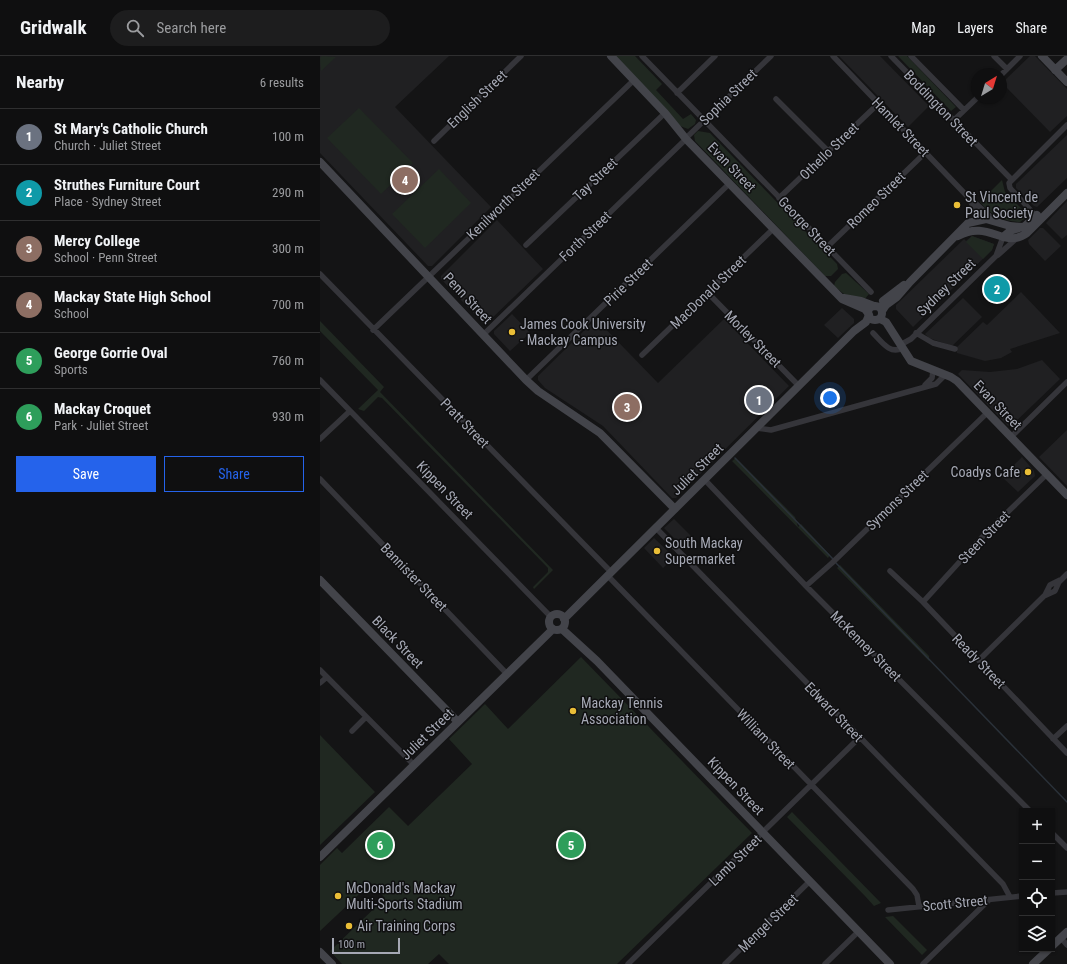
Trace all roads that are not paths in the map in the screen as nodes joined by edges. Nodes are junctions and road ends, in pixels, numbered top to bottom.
1 (521, 56) edge
2 (611, 56) edge
3 (642, 56) edge
4 (715, 56) edge
5 (771, 56) edge
6 (832, 56) edge
7 (891, 56) edge
8 (911, 56) edge
9 (994, 56) edge
10 (1020, 56) edge
11 (1042, 56) edge
12 (1049, 56) edge
13 (1067, 59) edge
14 (1006, 68) edge
15 (1007, 69) edge
16 (1063, 73) edge
17 (634, 80) junction
18 (677, 93) junction
19 (776, 99) dead end
20 (878, 104) junction
21 (971, 104) edge
22 (964, 110) junction
23 (665, 113) junction
24 (704, 121) junction
25 (953, 121) junction
26 (1067, 126) edge
27 (686, 138) junction
28 (434, 141) dead end
29 (828, 151) junction
30 (926, 153) junction
31 (320, 162) edge
32 (1010, 181) junction
33 (730, 183) junction
34 (1067, 186) edge
35 (1067, 193) edge
36 (780, 198) junction
37 (969, 198) junction
38 (1037, 218) junction
39 (979, 219) junction
40 (994, 220) junction
41 (1022, 227) junction
42 (773, 229) junction
43 (957, 236) junction
44 (1001, 236) junction
45 (1018, 238) junction
46 (526, 245) dead end
47 (827, 248) junction
48 (996, 256) junction
49 (320, 274) edge
50 (429, 276) junction
51 (910, 282) junction
52 (707, 292) junction
53 (871, 292) dead end
54 (836, 294) junction
55 (874, 306) junction
56 (869, 314) junction
57 (881, 316) junction
58 (373, 330) junction
59 (873, 333) dead end
60 (484, 334) junction
61 (915, 334) junction
62 (849, 338) junction
63 (899, 343) junction
64 (955, 349) dead end
65 (642, 355) dead end
66 (933, 370) junction
67 (945, 375) junction
68 (320, 380) edge
69 (526, 380) junction
70 (1067, 382) edge
71 (799, 386) junction
72 (925, 386) junction
73 (350, 411) junction
74 (987, 413) junction
75 (766, 419) junction
76 (756, 428) junction
77 (777, 428) junction
78 (1011, 437) junction
79 (320, 439) edge
80 (1047, 474) junction
81 (320, 479) edge
82 (705, 480) junction
83 (1067, 495) edge
84 (675, 509) junction
85 (656, 528) junction
86 (890, 571) dead end
87 (609, 574) junction
88 (1067, 574) edge
89 (320, 580) edge
90 (806, 586) junction
91 (923, 602) junction
92 (551, 617) junction
93 (564, 619) junction
94 (552, 629) junction
95 (562, 629) junction
96 (979, 660) junction
97 (320, 670) edge
98 (507, 674) junction
99 (327, 677) junction
100 (320, 684) edge
101 (366, 717) junction
102 (458, 722) junction
103 (1067, 726) edge
104 (352, 731) dead end
105 (859, 738) junction
106 (1054, 739) junction
107 (1067, 753) edge
108 (414, 765) junction
109 (811, 785) junction
110 (1027, 808) edge
111 (763, 832) junction
112 (1055, 836) edge
113 (1067, 848) edge
114 (320, 857) edge
115 (810, 881) junction
116 (1067, 892) edge
117 (1055, 893) edge
118 (1019, 896) edge
119 (1010, 897) junction
120 (989, 900) junction
121 (920, 906) junction
122 (888, 910) dead end
123 (859, 931) junction
124 (1067, 932) edge
125 (1061, 938) junction
126 (1055, 943) edge
127 (1067, 945) edge
128 (320, 952) edge
129 (1046, 952) edge
130 (332, 964) edge
131 (628, 964) edge
132 (725, 964) edge
133 (825, 964) edge
134 (890, 964) edge
135 (923, 964) edge
136 (1033, 964) edge

1 - 28 street, English Street
2 - 17 street, Evan Street
3 - 18 street, George Street
4 - 18 street
5 - 24 street, Sophia Street
6 - 20 street, Hamlet Street
7 - 25 street, Boddington Street
8 - 22 street, Boddington Street
9 - 14 street
10 - 15 street
11 - 16 street
12 - 16 street
13 - 16 street
17 - 23 street, Evan Street
17 - 50 street, Kenilworth Street
18 - 24 street, George Street
19 - 29 street
20 - 29 street, Othello Street
20 - 30 street, Hamlet Street
21 - 22 street
22 - 25 street
23 - 27 street, Evan Street
23 - 46 street, Tay Street
24 - 27 street, Sophia Street
24 - 36 street, George Street
25 - 32 street, Boddington Street
26 - 32 street
27 - 33 street, Evan Street
27 - 60 street, Forth Street
29 - 36 street, Othello Street
30 - 37 street, Hamlet Street
30 - 47 street, Romeo Street
31 - 50 street, Penn Street
32 - 38 street, Boddington Street
33 - 42 street, Evan Street
33 - 69 street, Pirie Street
34 - 38 street
35 - 38 street
36 - 47 street, George Street
37 - 39 street, Hamlet Street
37 - 40 street, Hamlet Street
38 - 41 street
38 - 45 street
39 - 40 street
39 - 43 street, Juliet Street
39 - 44 street
40 - 41 street
41 - 44 street
42 - 52 street, MacDonald Street
42 - 54 street, Evan Street
43 - 44 street, Juliet Street
43 - 51 street, Juliet Street
44 - 45 street
44 - 48 street
45 - 48 street, Sydney Street
47 - 53 street, George Street
48 - 61 street, Sydney Street
49 - 58 street, Pratt Street
50 - 58 street, Kenilworth Street
50 - 60 street, Penn Street
51 - 55 street, Juliet Street
51 - 57 street, Juliet Street
52 - 65 street, MacDonald Street
52 - 71 street, Morley Street
54 - 55 street
54 - 56 street, Evan Street
55 - 56 street
55 - 57 street
56 - 57 street
56 - 62 street, Juliet Street
57 - 62 street, Juliet Street
57 - 63 street, Evan Street
58 - 87 street, Pratt Street
59 - 63 street
60 - 69 street, Penn Street
61 - 63 street, Sydney Street
61 - 64 street
62 - 71 street, Juliet Street
63 - 66 street, Evan Street
66 - 67 street, Evan Street
66 - 72 street
67 - 72 street
67 - 74 street, Evan Street
68 - 73 street, Kippen Street
69 - 84 street, Penn Street
70 - 78 street
71 - 75 street, Juliet Street
72 - 77 street
73 - 79 street
73 - 92 street, Kippen Street
74 - 78 street, Evan Street
74 - 90 street, Symons Street
75 - 76 street, Juliet Street
75 - 77 street
76 - 77 street
76 - 82 street, Juliet Street
78 - 80 street, Evan Street
80 - 83 street, Evan Street
80 - 91 street, Steen Street
81 - 98 street, Bannister Street
82 - 84 street, Juliet Street
82 - 90 street, McKenney Street
84 - 85 street, Juliet Street
85 - 87 street, Juliet Street
85 - 105 street, Edward Street
86 - 91 street, Ready Street
87 - 93 street, Juliet Street
87 - 109 street, William Street
88 - 96 street
89 - 102 street, Black Street
90 - 110 street, McKenney Street
91 - 96 street, Ready Street
92 - 93 street
92 - 94 street
93 - 95 street
94 - 95 street
94 - 98 street, Juliet Street
95 - 111 street, Kippen Street
96 - 106 street, Ready Street
97 - 99 street
98 - 102 street, Juliet Street
99 - 100 street
99 - 101 street
101 - 104 street
101 - 108 street
102 - 108 street, Juliet Street
103 - 106 street
105 - 109 street, Lamb Street
105 - 119 street, Edward Street
106 - 107 street, Ready Street
108 - 114 street, Juliet Street
109 - 111 street, Lamb Street
109 - 121 street, William Street
111 - 115 street, Kippen Street
111 - 131 street, Lamb Street
112 - 113 street
115 - 123 street, Kippen Street
115 - 132 street, Mengel Street
116 - 117 street
118 - 119 street, Scott Street
119 - 120 street, Scott Street
120 - 121 street, Scott Street
120 - 135 street
121 - 122 street, Scott Street
123 - 133 street
123 - 134 street, Kippen Street
124 - 125 street
125 - 126 street
125 - 127 street
128 - 130 street
129 - 136 street

